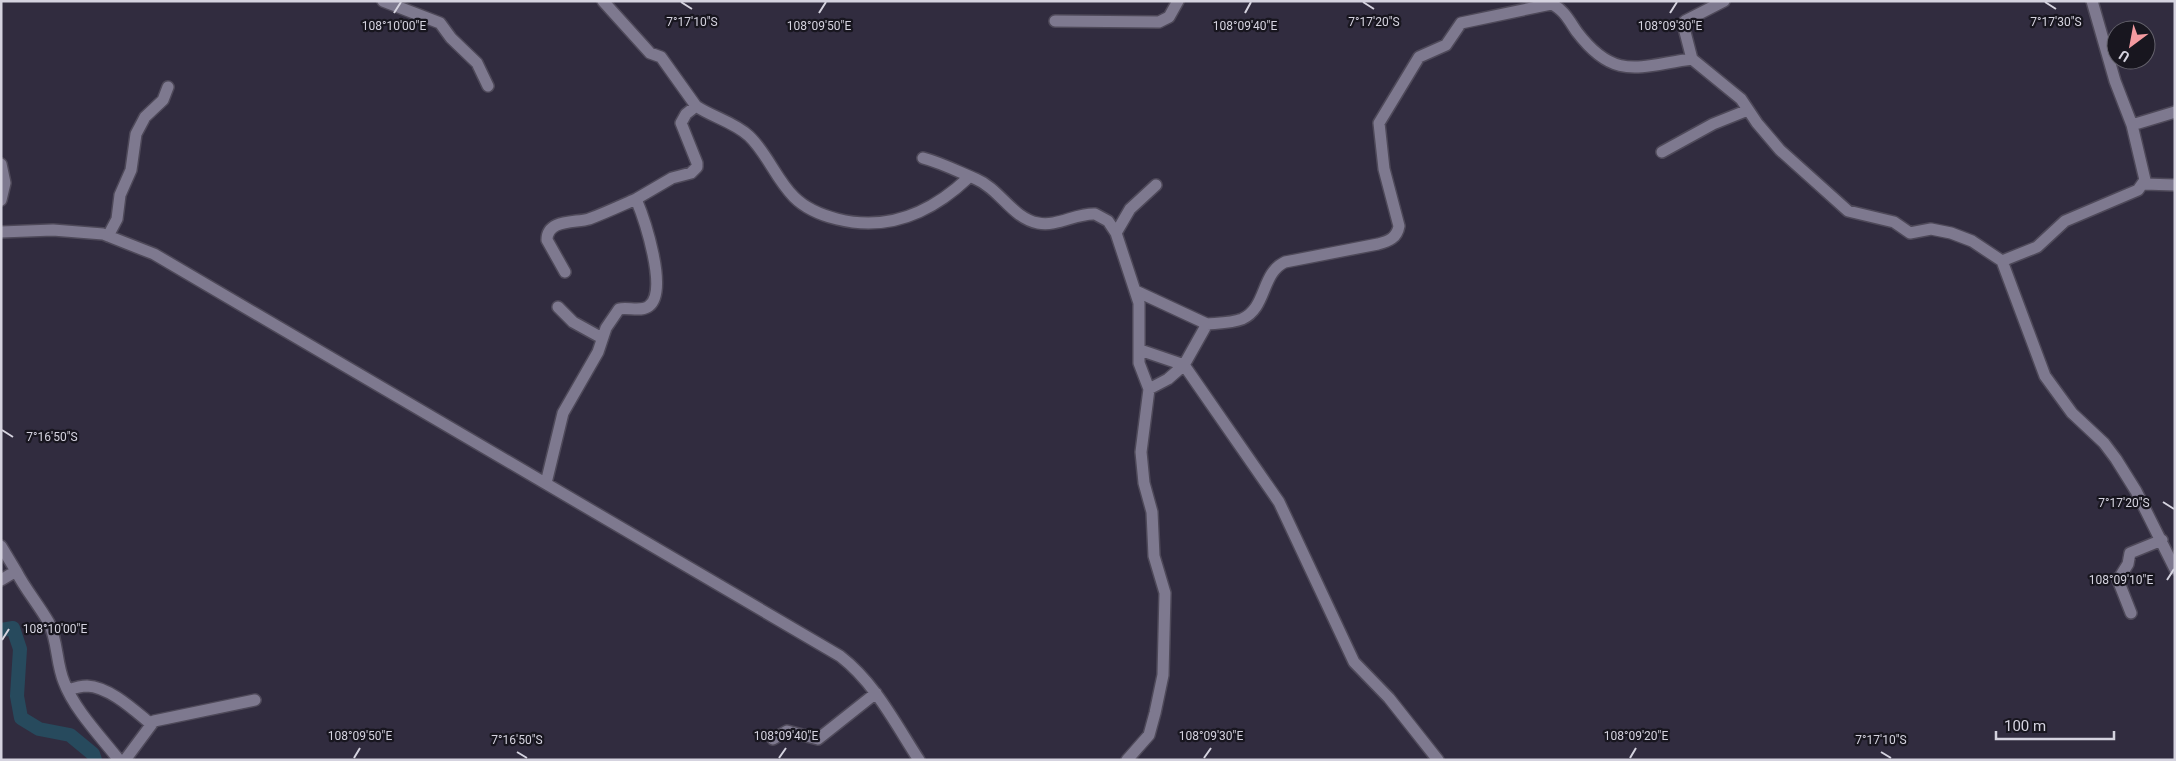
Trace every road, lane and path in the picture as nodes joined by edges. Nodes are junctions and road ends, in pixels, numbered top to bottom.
1 (382, 1) edge
2 (603, 1) edge
3 (1178, 1) edge
4 (1724, 1) edge
5 (2092, 1) edge
6 (1055, 21) dead end
7 (1692, 59) junction
8 (168, 86) dead end
9 (488, 86) dead end
10 (696, 106) junction
11 (1748, 110) junction
12 (2175, 112) edge
13 (2132, 125) junction
14 (1662, 152) dead end
15 (923, 158) dead end
16 (1, 164) edge
17 (968, 178) junction
18 (2144, 184) junction
19 (1156, 185) dead end
20 (2175, 185) edge
21 (636, 199) junction
22 (1, 200) edge
23 (1, 232) edge
24 (1116, 233) junction
25 (108, 236) junction
26 (2002, 261) junction
27 (565, 272) dead end
28 (1136, 291) junction
29 (558, 307) dead end
30 (1207, 324) junction
31 (602, 338) junction
32 (1140, 350) junction
33 (1184, 365) junction
34 (1149, 389) junction
35 (546, 483) junction
36 (2162, 540) junction
37 (1, 546) edge
38 (2175, 570) edge
39 (16, 571) junction
40 (1, 580) edge
41 (2132, 613) dead end
42 (68, 690) junction
43 (876, 693) junction
44 (255, 700) dead end
45 (151, 724) junction
46 (773, 739) dead end
47 (119, 760) edge
48 (125, 760) edge
49 (919, 760) edge
50 (1127, 760) edge
51 (1438, 760) edge

1 - 9 street
2 - 10 street
3 - 6 street
4 - 7 street
5 - 13 street
7 - 11 street
7 - 30 street
8 - 25 street
10 - 17 street
10 - 21 street
11 - 14 street
11 - 26 street
12 - 13 street
13 - 18 street
15 - 17 street
16 - 22 street
17 - 24 street
18 - 20 street
18 - 26 street
19 - 24 street
21 - 27 street
21 - 31 street
23 - 25 street
24 - 28 street
25 - 35 street
26 - 36 street
28 - 30 street
28 - 32 street
29 - 31 street
30 - 33 street
31 - 35 street
32 - 33 street
32 - 34 street
33 - 34 street
33 - 51 street
34 - 50 street
35 - 43 street
36 - 38 street
36 - 41 street
37 - 39 street
39 - 40 street
39 - 42 street
42 - 45 street
42 - 47 street
43 - 46 street
43 - 49 street
44 - 45 street
45 - 48 street

